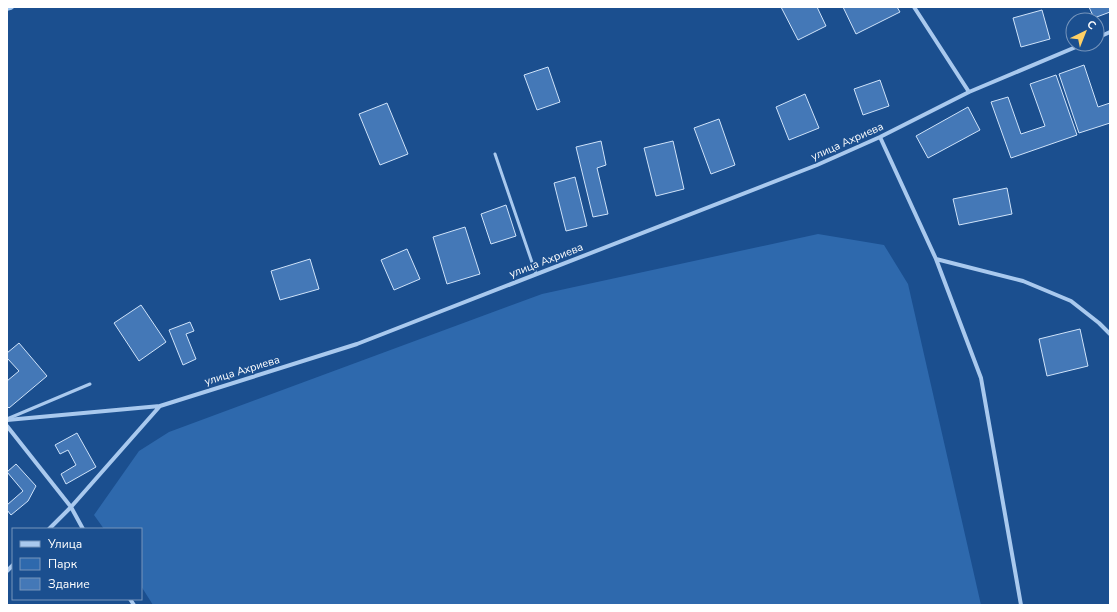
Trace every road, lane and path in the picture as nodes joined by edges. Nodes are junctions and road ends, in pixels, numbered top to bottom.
1 (914, 7) edge
2 (1065, 52) edge
3 (969, 92) junction
4 (880, 137) junction
5 (495, 154) dead end
6 (936, 259) junction
7 (536, 274) junction
8 (1110, 334) edge
9 (90, 384) dead end
10 (160, 406) junction
11 (7, 420) edge
12 (7, 426) edge
13 (71, 507) junction
14 (50, 528) edge
15 (82, 528) edge
16 (1021, 605) edge

1 - 3 street
2 - 3 street, улица Ахриева
3 - 4 street, улица Ахриева
4 - 6 street
4 - 7 street, улица Ахриева
5 - 7 lane
6 - 8 street
6 - 16 street
7 - 10 street, улица Ахриева
9 - 11 lane
10 - 11 street, улица Ахриева
10 - 13 street
12 - 13 street
13 - 14 street
13 - 15 street

